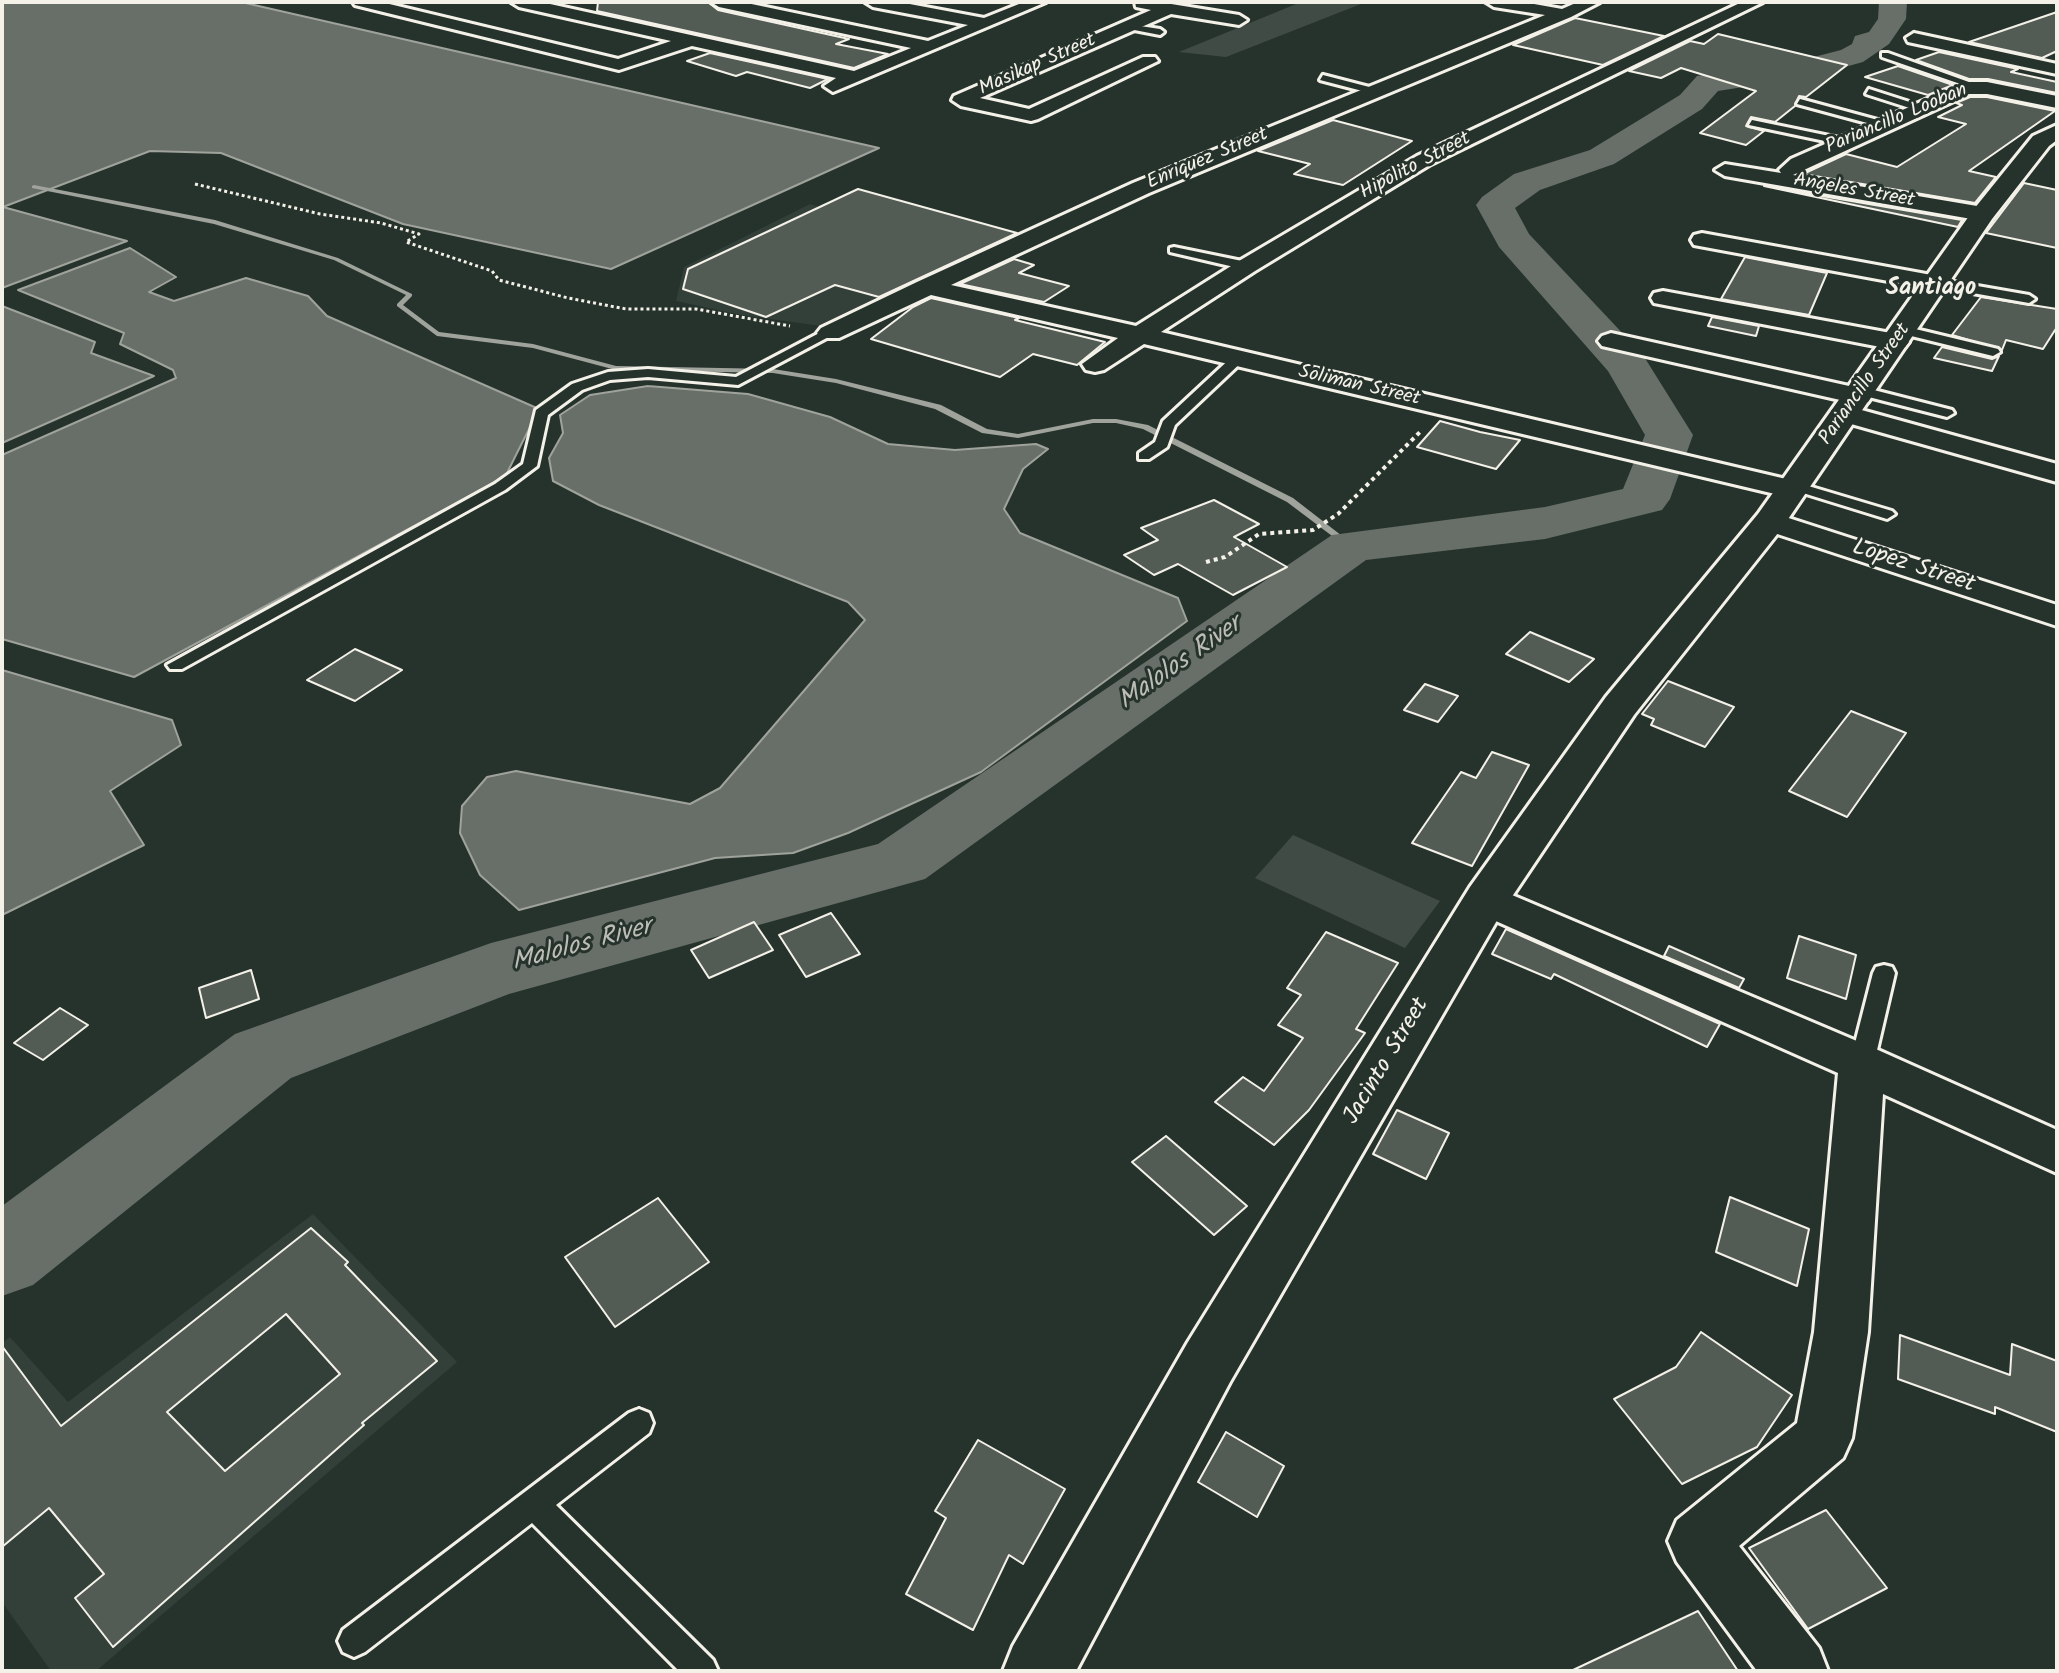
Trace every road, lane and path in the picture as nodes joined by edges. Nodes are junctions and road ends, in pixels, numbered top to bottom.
1 (361, 2) edge
2 (519, 2) edge
3 (719, 2) edge
4 (873, 2) edge
5 (959, 2) edge
6 (1038, 2) edge
7 (1130, 2) edge
8 (1494, 2) edge
9 (1592, 2) edge
10 (1755, 2) edge
11 (448, 5) dead end
12 (1168, 9) junction
13 (932, 13) junction
14 (1566, 14) junction
15 (413, 15) junction
16 (1239, 20) dead end
17 (984, 23) junction
18 (1127, 26) junction
19 (1160, 32) dead end
20 (1914, 38) dead end
21 (688, 41) junction
22 (927, 46) junction
23 (1885, 55) dead end
24 (1149, 61) dead end
25 (2057, 69) edge
26 (856, 77) junction
27 (1323, 78) dead end
28 (1975, 86) junction
29 (822, 91) dead end
30 (1374, 91) junction
31 (1869, 92) dead end
32 (1800, 102) dead end
33 (1927, 102) junction
34 (2057, 102) edge
35 (1752, 123) dead end
36 (1882, 124) junction
37 (2057, 131) edge
38 (1844, 142) junction
39 (1726, 173) dead end
40 (1784, 174) junction
41 (195, 184) dead end
42 (1983, 214) junction
43 (1702, 240) dead end
44 (1174, 250) dead end
45 (1247, 266) junction
46 (1937, 283) junction
47 (926, 287) junction
48 (1663, 298) dead end
49 (2029, 299) dead end
50 (830, 333) junction
51 (1140, 335) junction
52 (1900, 336) junction
53 (1611, 341) dead end
54 (1993, 352) dead end
55 (1239, 358) junction
56 (1095, 364) dead end
57 (1855, 400) junction
58 (1444, 407) junction
59 (1947, 413) dead end
60 (1144, 456) dead end
61 (2057, 473) edge
62 (1786, 498) junction
63 (1887, 514) dead end
64 (1206, 562) dead end
65 (2057, 616) edge
66 (176, 665) dead end
67 (1486, 899) junction
68 (1884, 973) dead end
69 (1862, 1063) junction
70 (2057, 1152) edge
71 (639, 1423) dead end
72 (534, 1504) junction
73 (354, 1641) dead end
74 (702, 1671) edge
75 (1038, 1671) edge
76 (1796, 1671) edge

1 - 15 street
2 - 21 street
3 - 22 street
4 - 13 street
5 - 13 street
6 - 17 street
7 - 12 street
8 - 14 street
9 - 14 street, Enriquez Street
10 - 45 street, Hipolito Street
11 - 15 street
12 - 16 street
12 - 18 street, Masikap Street
13 - 17 street
14 - 30 street, Enriquez Street
15 - 21 street
17 - 22 street
18 - 19 lane
18 - 24 street, Masikap Street
20 - 25 street
21 - 26 street
22 - 26 street
23 - 28 lane
26 - 29 street
27 - 30 lane
28 - 33 street, Pariancillo Looban
28 - 34 street, Pariancillo Looban
30 - 47 street, Enriquez Street
31 - 33 lane
32 - 36 lane
33 - 36 street, Pariancillo Looban
35 - 38 lane
36 - 38 street, Pariancillo Looban
37 - 42 main road, Pariancillo Street
38 - 40 street, Pariancillo Looban
39 - 40 street, Angeles Street
40 - 42 street, Angeles Street
41 - 50 path
42 - 46 main road, Pariancillo Street
43 - 46 street
44 - 45 lane
45 - 51 street, Hipolito Street
46 - 49 lane
46 - 52 main road, Pariancillo Street
47 - 50 street, Enriquez Street
47 - 51 street, Soliman Street
48 - 52 street
50 - 66 lane
51 - 55 street, Soliman Street
51 - 56 street, Hipolito Street
52 - 54 lane
52 - 57 main road, Pariancillo Street
53 - 57 street
55 - 58 street, Soliman Street
55 - 60 lane
57 - 59 lane
57 - 61 street
57 - 62 main road, Pariancillo Street
58 - 62 street, Soliman Street
58 - 64 path
62 - 63 lane
62 - 65 street, Lopez Street
62 - 67 main road, Jacinto Street
67 - 69 street
67 - 75 main road, Jacinto Street
68 - 69 lane
69 - 70 street
69 - 76 street
71 - 72 lane
72 - 73 lane
72 - 74 lane

